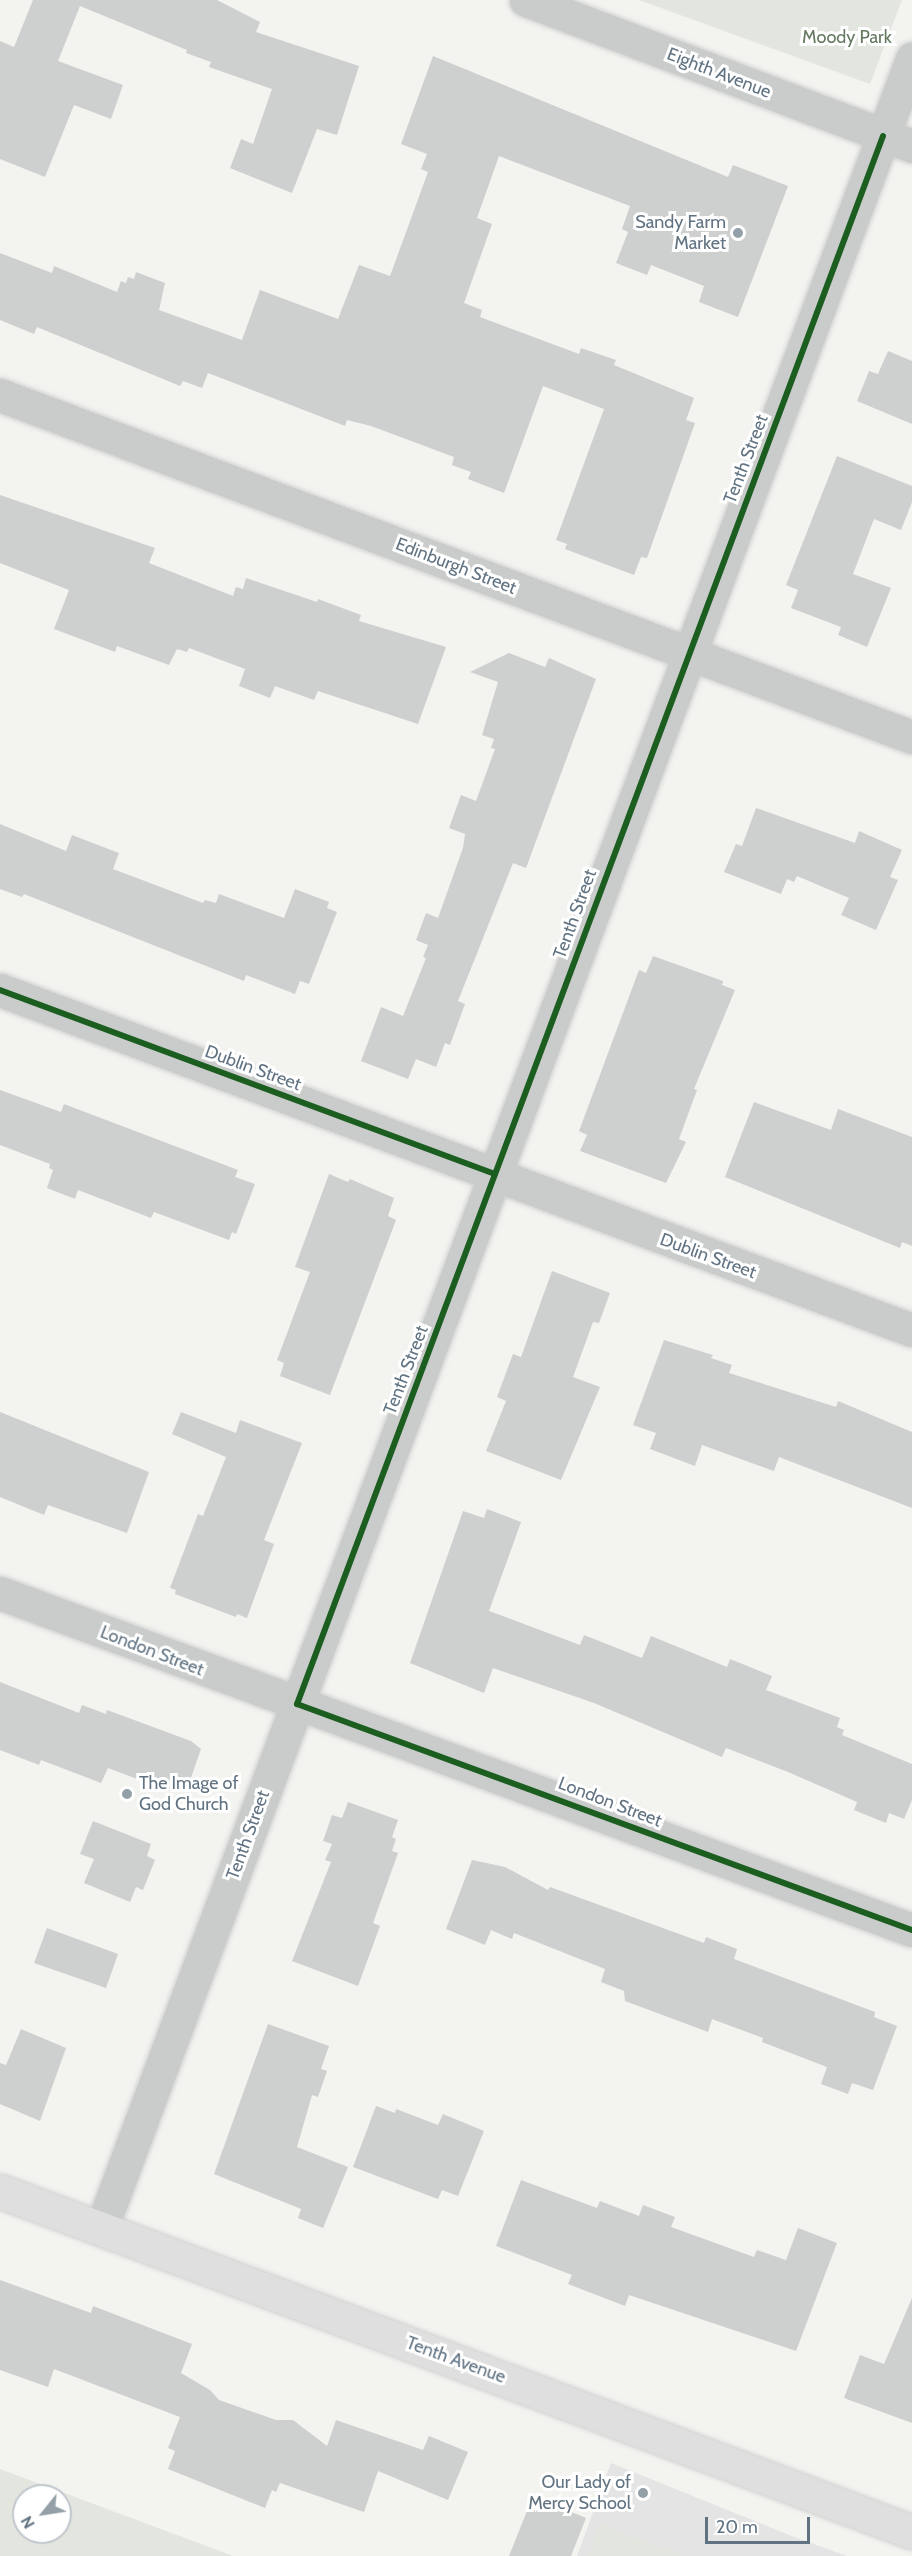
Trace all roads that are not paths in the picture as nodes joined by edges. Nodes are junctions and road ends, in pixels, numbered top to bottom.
1 (526, 0) edge
2 (912, 59) edge
3 (898, 141) edge
4 (0, 395) edge
5 (690, 653) junction
6 (912, 737) edge
7 (0, 990) edge
8 (495, 1174) junction
9 (912, 1330) edge
10 (0, 1593) edge
11 (297, 1704) junction
12 (912, 1930) edge
13 (0, 2191) edge
14 (101, 2229) junction
15 (912, 2532) edge

1 - 3 street, Eighth Avenue
2 - 3 street, Tenth Street
3 - 5 street, Tenth Street
4 - 5 street, Edinburgh Street
5 - 6 street, Edinburgh Street
5 - 8 street, Tenth Street
7 - 8 street, Dublin Street
8 - 9 street, Dublin Street
8 - 11 street, Tenth Street
10 - 11 street, London Street
11 - 12 street, London Street
11 - 14 street, Tenth Street
13 - 14 main road, Tenth Avenue
14 - 15 main road, Tenth Avenue

